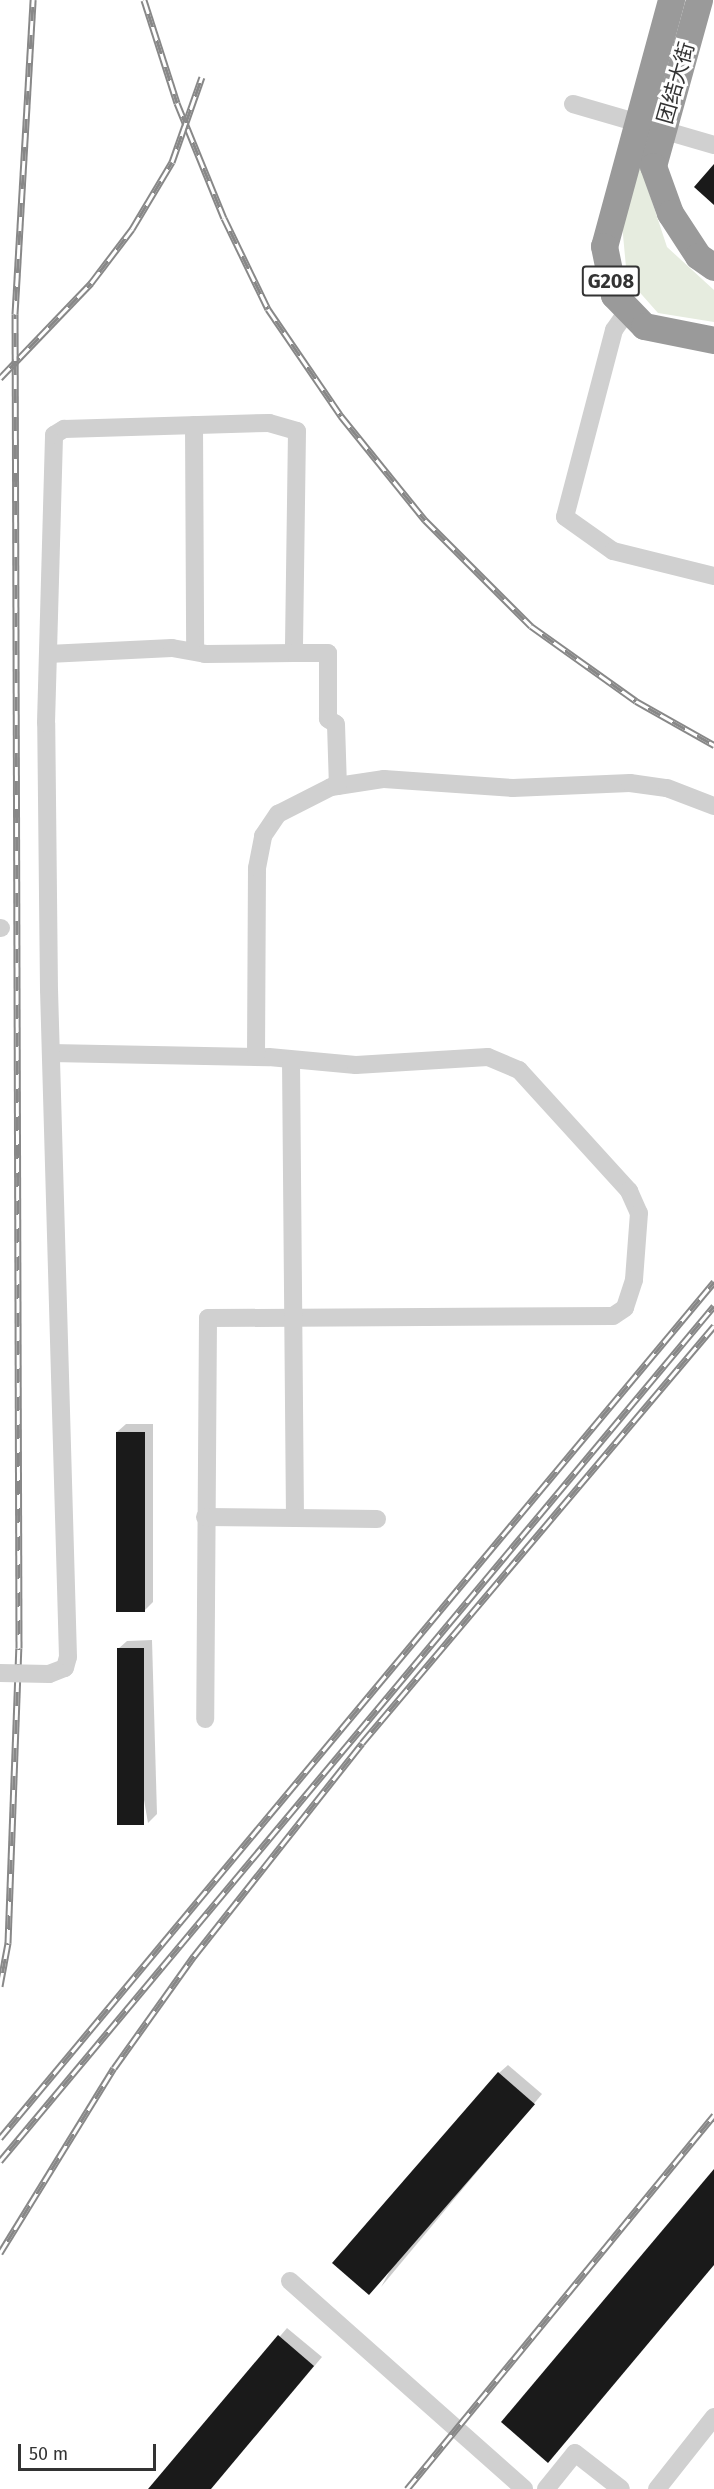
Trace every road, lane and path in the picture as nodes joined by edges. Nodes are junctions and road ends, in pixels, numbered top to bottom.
1 (672, 0) edge
2 (699, 0) edge
3 (573, 104) dead end
4 (650, 126) junction
5 (714, 145) edge
6 (714, 267) edge
7 (628, 310) junction
8 (714, 340) edge
9 (194, 425) junction
10 (714, 576) edge
11 (195, 651) junction
12 (294, 653) junction
13 (48, 654) junction
14 (338, 786) junction
15 (714, 806) edge
16 (51, 1053) junction
17 (256, 1057) junction
18 (291, 1060) junction
19 (293, 1317) junction
20 (205, 1517) junction
21 (295, 1518) junction
22 (377, 1519) dead end
23 (0, 1673) edge
24 (206, 1719) dead end
25 (290, 2281) dead end
26 (714, 2417) edge
27 (524, 2489) edge
28 (546, 2489) edge
29 (621, 2489) edge
30 (657, 2489) edge

1 - 4 highway, 团结大街 / G208
2 - 4 highway, 团结大街 / G208
3 - 4 street
4 - 5 street
4 - 6 highway, 团结大街 / G208
4 - 7 highway, 团结大街 / G208
7 - 8 highway, G208
7 - 10 street
9 - 11 street
9 - 12 street
9 - 13 street
11 - 12 street
11 - 13 street
12 - 14 street
13 - 16 street
14 - 15 street
14 - 17 street
16 - 17 street
16 - 23 street, bridge
17 - 18 street
18 - 19 street
18 - 19 street
19 - 20 street
19 - 21 street
20 - 21 street
20 - 24 street
21 - 22 street
25 - 27 street
26 - 30 street
28 - 29 street

